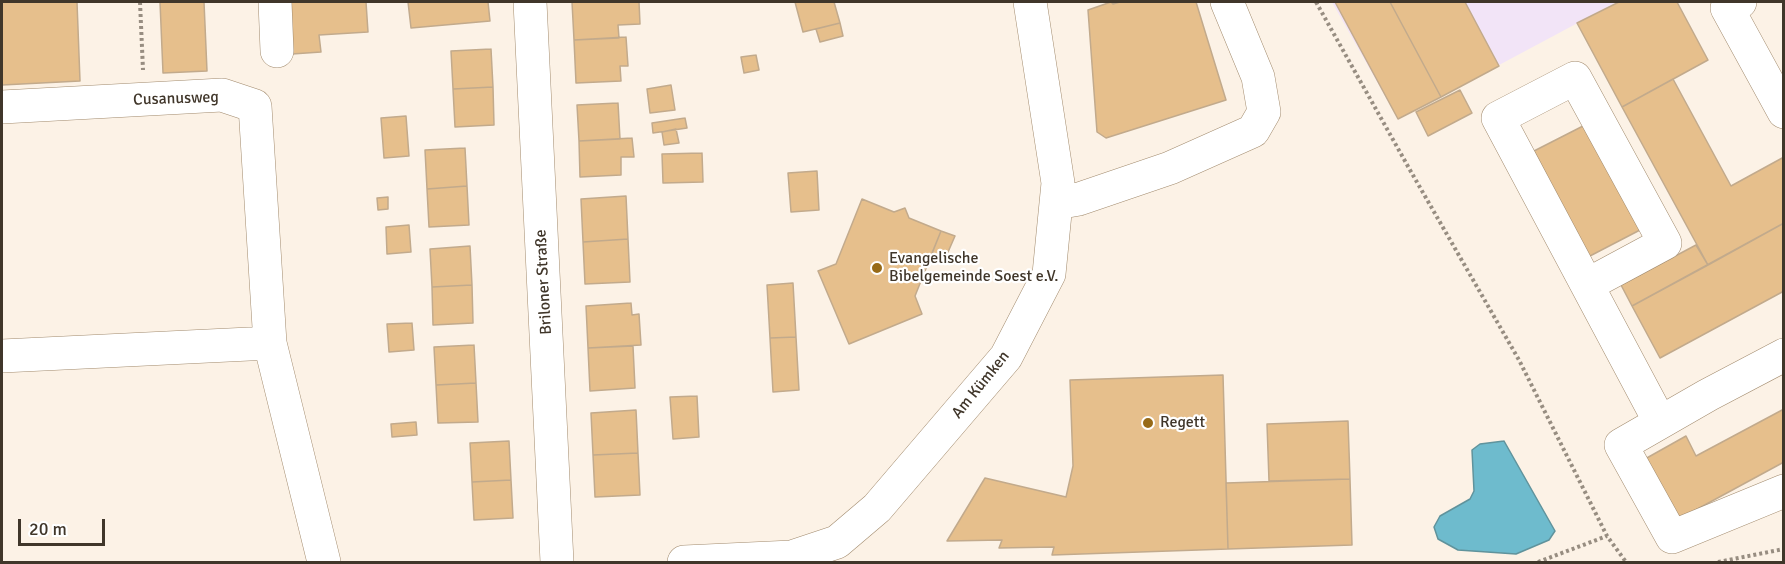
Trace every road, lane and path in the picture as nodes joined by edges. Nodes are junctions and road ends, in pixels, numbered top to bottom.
1 (140, 2) edge
2 (275, 2) edge
3 (530, 2) edge
4 (1030, 2) edge
5 (1227, 2) edge
6 (1316, 2) edge
7 (1740, 2) edge
8 (277, 51) dead end
9 (145, 100) junction
10 (2, 107) edge
11 (1784, 112) edge
12 (1056, 203) junction
13 (1587, 285) junction
14 (270, 343) junction
15 (1784, 355) edge
16 (2, 356) edge
17 (1660, 422) junction
18 (1784, 491) edge
19 (1607, 536) junction
20 (1784, 549) edge
21 (324, 562) edge
22 (557, 562) edge
23 (684, 562) edge
24 (1538, 562) edge
25 (1626, 562) edge
26 (1718, 562) edge

1 - 9 path
2 - 8 street
3 - 22 street, Briloner Straße
4 - 12 street, Am Kümken
5 - 12 street
6 - 19 path
7 - 11 street
9 - 10 street, Cusanusweg
9 - 14 street, Cusanusweg
12 - 23 street, Am Kümken
13 - 13 street
13 - 17 street
14 - 16 street
14 - 21 street, Cusanusweg
15 - 17 street
17 - 18 street
19 - 24 path
19 - 25 path
20 - 26 path

